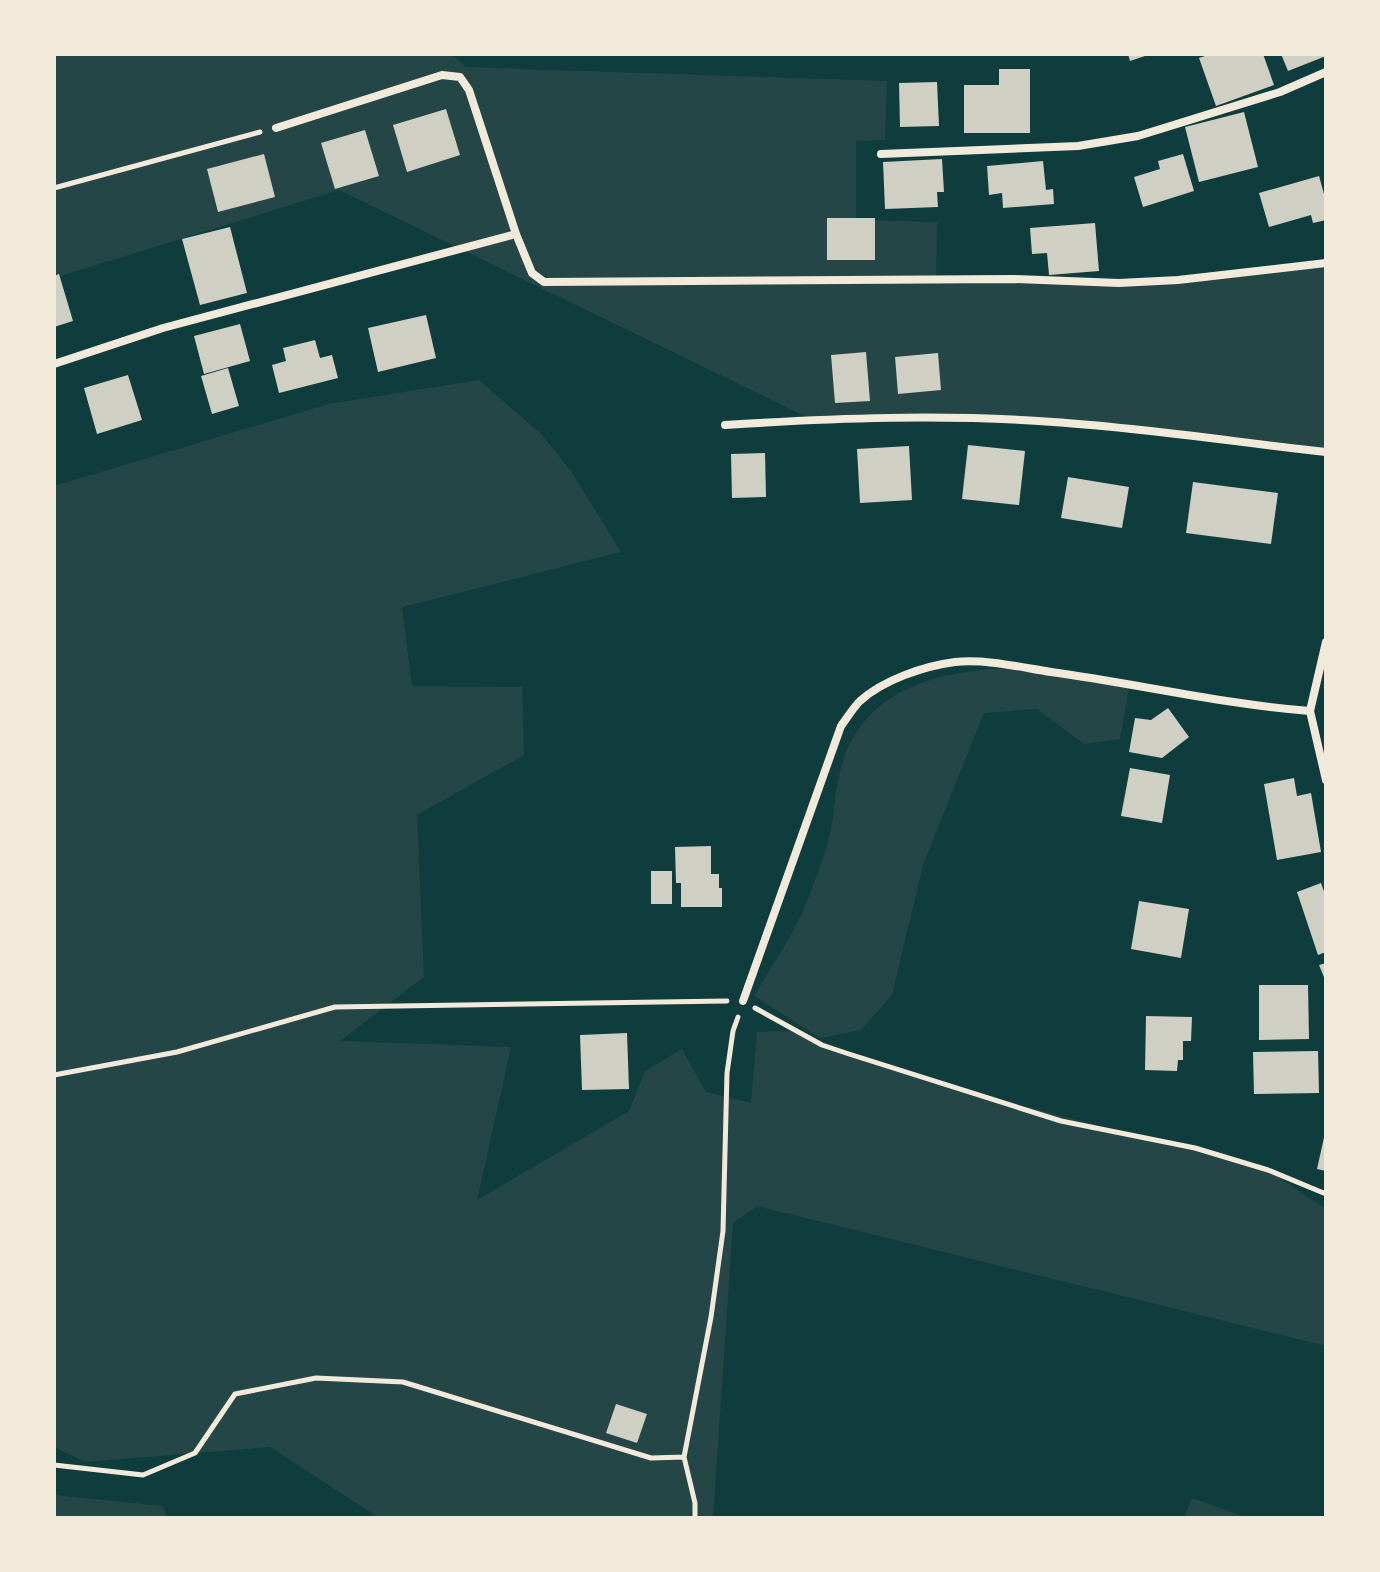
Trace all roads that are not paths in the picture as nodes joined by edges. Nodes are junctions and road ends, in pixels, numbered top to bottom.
1 (1326, 72) edge
2 (276, 128) road end
3 (881, 154) dead end
4 (516, 234) junction
5 (1326, 263) edge
6 (54, 364) edge
7 (725, 425) dead end
8 (1326, 452) edge
9 (1326, 642) edge
10 (1310, 711) junction
11 (1326, 780) edge
12 (743, 1001) road end

1 - 3 street
2 - 4 street
4 - 5 street
4 - 6 street
7 - 8 street
9 - 10 street
10 - 11 street
10 - 12 street

